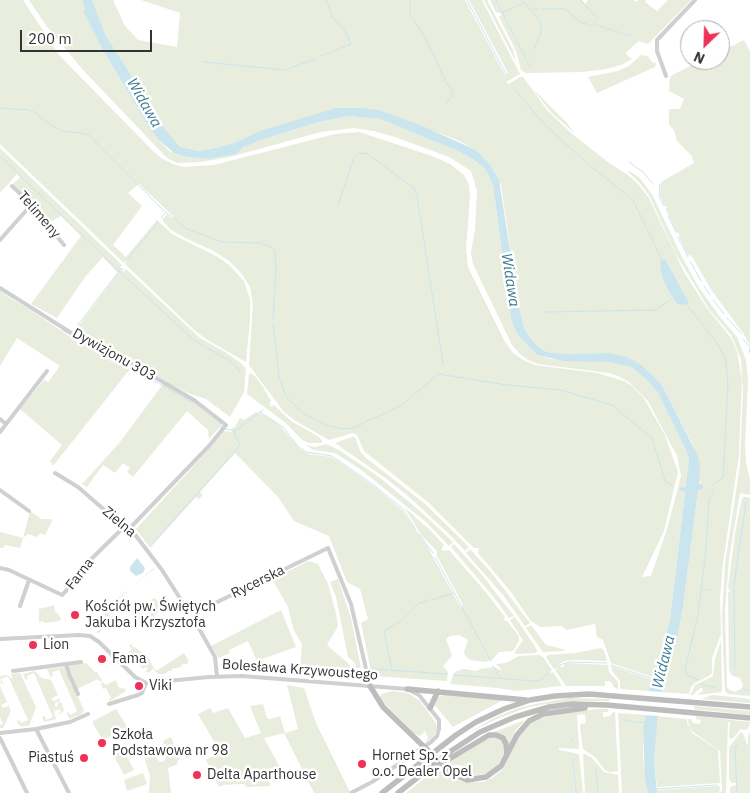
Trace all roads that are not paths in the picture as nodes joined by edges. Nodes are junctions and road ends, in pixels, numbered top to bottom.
1 (695, 0) edge
2 (666, 76) dead end
3 (12, 186) dead end
4 (31, 205) junction
5 (0, 240) edge
6 (64, 245) dead end
7 (0, 288) edge
8 (47, 371) dead end
9 (0, 419) edge
10 (6, 424) junction
11 (0, 432) edge
12 (55, 474) dead end
13 (0, 490) edge
14 (29, 511) dead end
15 (124, 527) junction
16 (130, 528) junction
17 (0, 568) edge
18 (28, 580) junction
19 (20, 606) dead end
20 (188, 607) joint
21 (196, 623) dead end
22 (0, 639) edge
23 (81, 662) dead end
24 (66, 664) junction
25 (13, 671) dead end
26 (218, 676) junction
27 (146, 683) junction
28 (370, 686) junction
29 (382, 687) junction
30 (407, 689) junction
31 (438, 692) junction
32 (78, 694) dead end
33 (376, 698) junction
34 (530, 700) junction
35 (109, 704) dead end
36 (608, 705) junction
37 (750, 707) edge
38 (430, 708) junction
39 (88, 714) dead end
40 (750, 718) edge
41 (36, 729) junction
42 (0, 733) edge
43 (0, 738) edge
44 (506, 756) junction
45 (420, 776) junction
46 (27, 793) edge
47 (69, 793) edge
48 (351, 793) edge
49 (382, 793) edge
50 (398, 793) edge

1 - 2 street
3 - 4 street, Telimeny
4 - 5 street
4 - 6 street, Telimeny
7 - 16 street, Dywizjonu 303
8 - 10 street
9 - 10 street
10 - 11 street
12 - 15 street, Zielna
13 - 14 street
15 - 16 street, Zielna
15 - 18 street, Farna
16 - 20 street, Zielna
17 - 18 street
18 - 19 street
20 - 28 street, Rycerska
21 - 26 street
22 - 27 street
23 - 24 street
24 - 25 street
24 - 32 street
26 - 27 street, Bolesława Krzywoustego
26 - 28 street, Bolesława Krzywoustego
27 - 35 street
28 - 29 street, Bolesława Krzywoustego
28 - 33 main road
29 - 30 street, Bolesława Krzywoustego
29 - 33 street
30 - 31 main road
30 - 38 street
31 - 34 main road
31 - 38 main road
33 - 44 main road, bridge
34 - 37 main road
34 - 49 main road
36 - 40 main road
36 - 44 main road
36 - 45 main road
38 - 48 street
39 - 41 street
41 - 42 street
41 - 47 street
43 - 46 street
44 - 45 main road
45 - 50 main road

